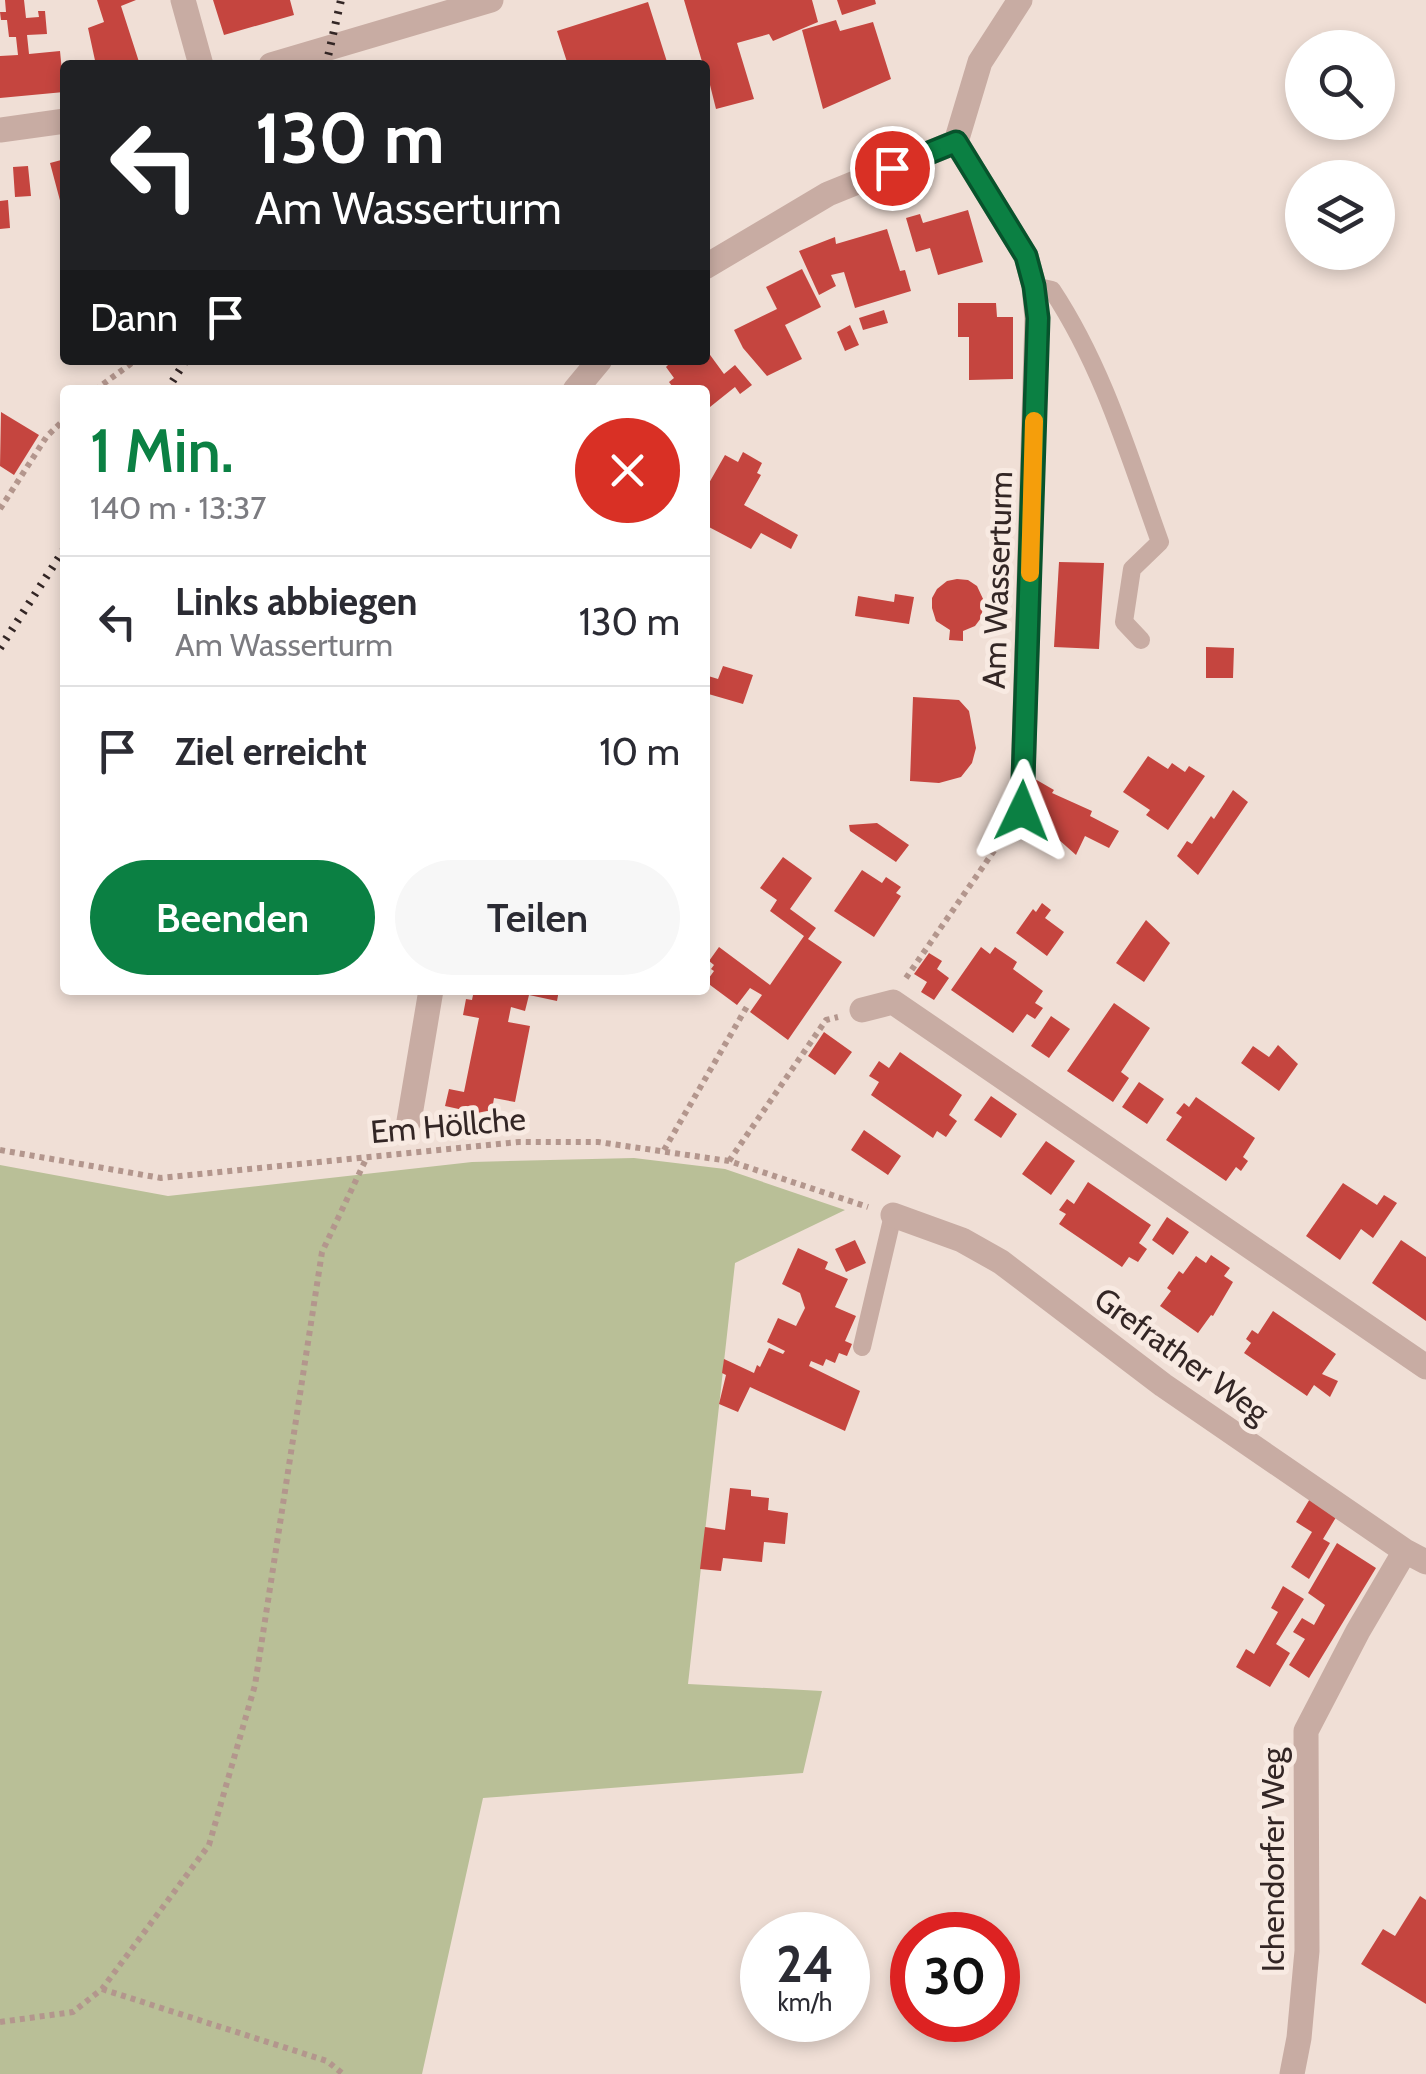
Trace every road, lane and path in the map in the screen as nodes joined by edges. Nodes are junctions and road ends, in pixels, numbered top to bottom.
1 (183, 0) edge
2 (1020, 0) edge
3 (477, 2) edge
4 (200, 60) edge
5 (287, 60) edge
6 (60, 122) edge
7 (0, 130) edge
8 (956, 142) junction
9 (710, 264) edge
10 (1034, 286) junction
11 (129, 365) edge
12 (596, 365) edge
13 (102, 385) edge
14 (579, 385) edge
15 (60, 424) edge
16 (0, 509) edge
17 (1141, 640) dead end
18 (1022, 811) joint
19 (429, 995) edge
20 (892, 1002) junction
21 (750, 1003) dead end
22 (862, 1010) joint
23 (409, 1122) dead end
24 (0, 1150) edge
25 (664, 1150) junction
26 (366, 1157) junction
27 (729, 1161) junction
28 (894, 1215) junction
29 (862, 1346) dead end
30 (1426, 1367) edge
31 (1415, 1556) edge
32 (102, 1989) junction
33 (0, 2022) edge
34 (344, 2074) edge
35 (1292, 2074) edge

1 - 4 street
2 - 8 street
3 - 5 street
6 - 7 street
8 - 9 street
8 - 10 street, Am Wasserturm
10 - 17 lane
10 - 18 street, Am Wasserturm
11 - 13 path
12 - 14 street
15 - 16 path
18 - 20 path
19 - 23 street
20 - 22 street
20 - 30 street
21 - 25 path
22 - 27 path
24 - 26 path, Em Höllche
25 - 26 path, Em Höllche
25 - 27 path, Em Höllche
26 - 32 path
27 - 28 path, Em Höllche
28 - 29 lane
28 - 31 street, Grefrather Weg
31 - 35 street, Ichendorfer Weg
32 - 33 path
32 - 34 path

